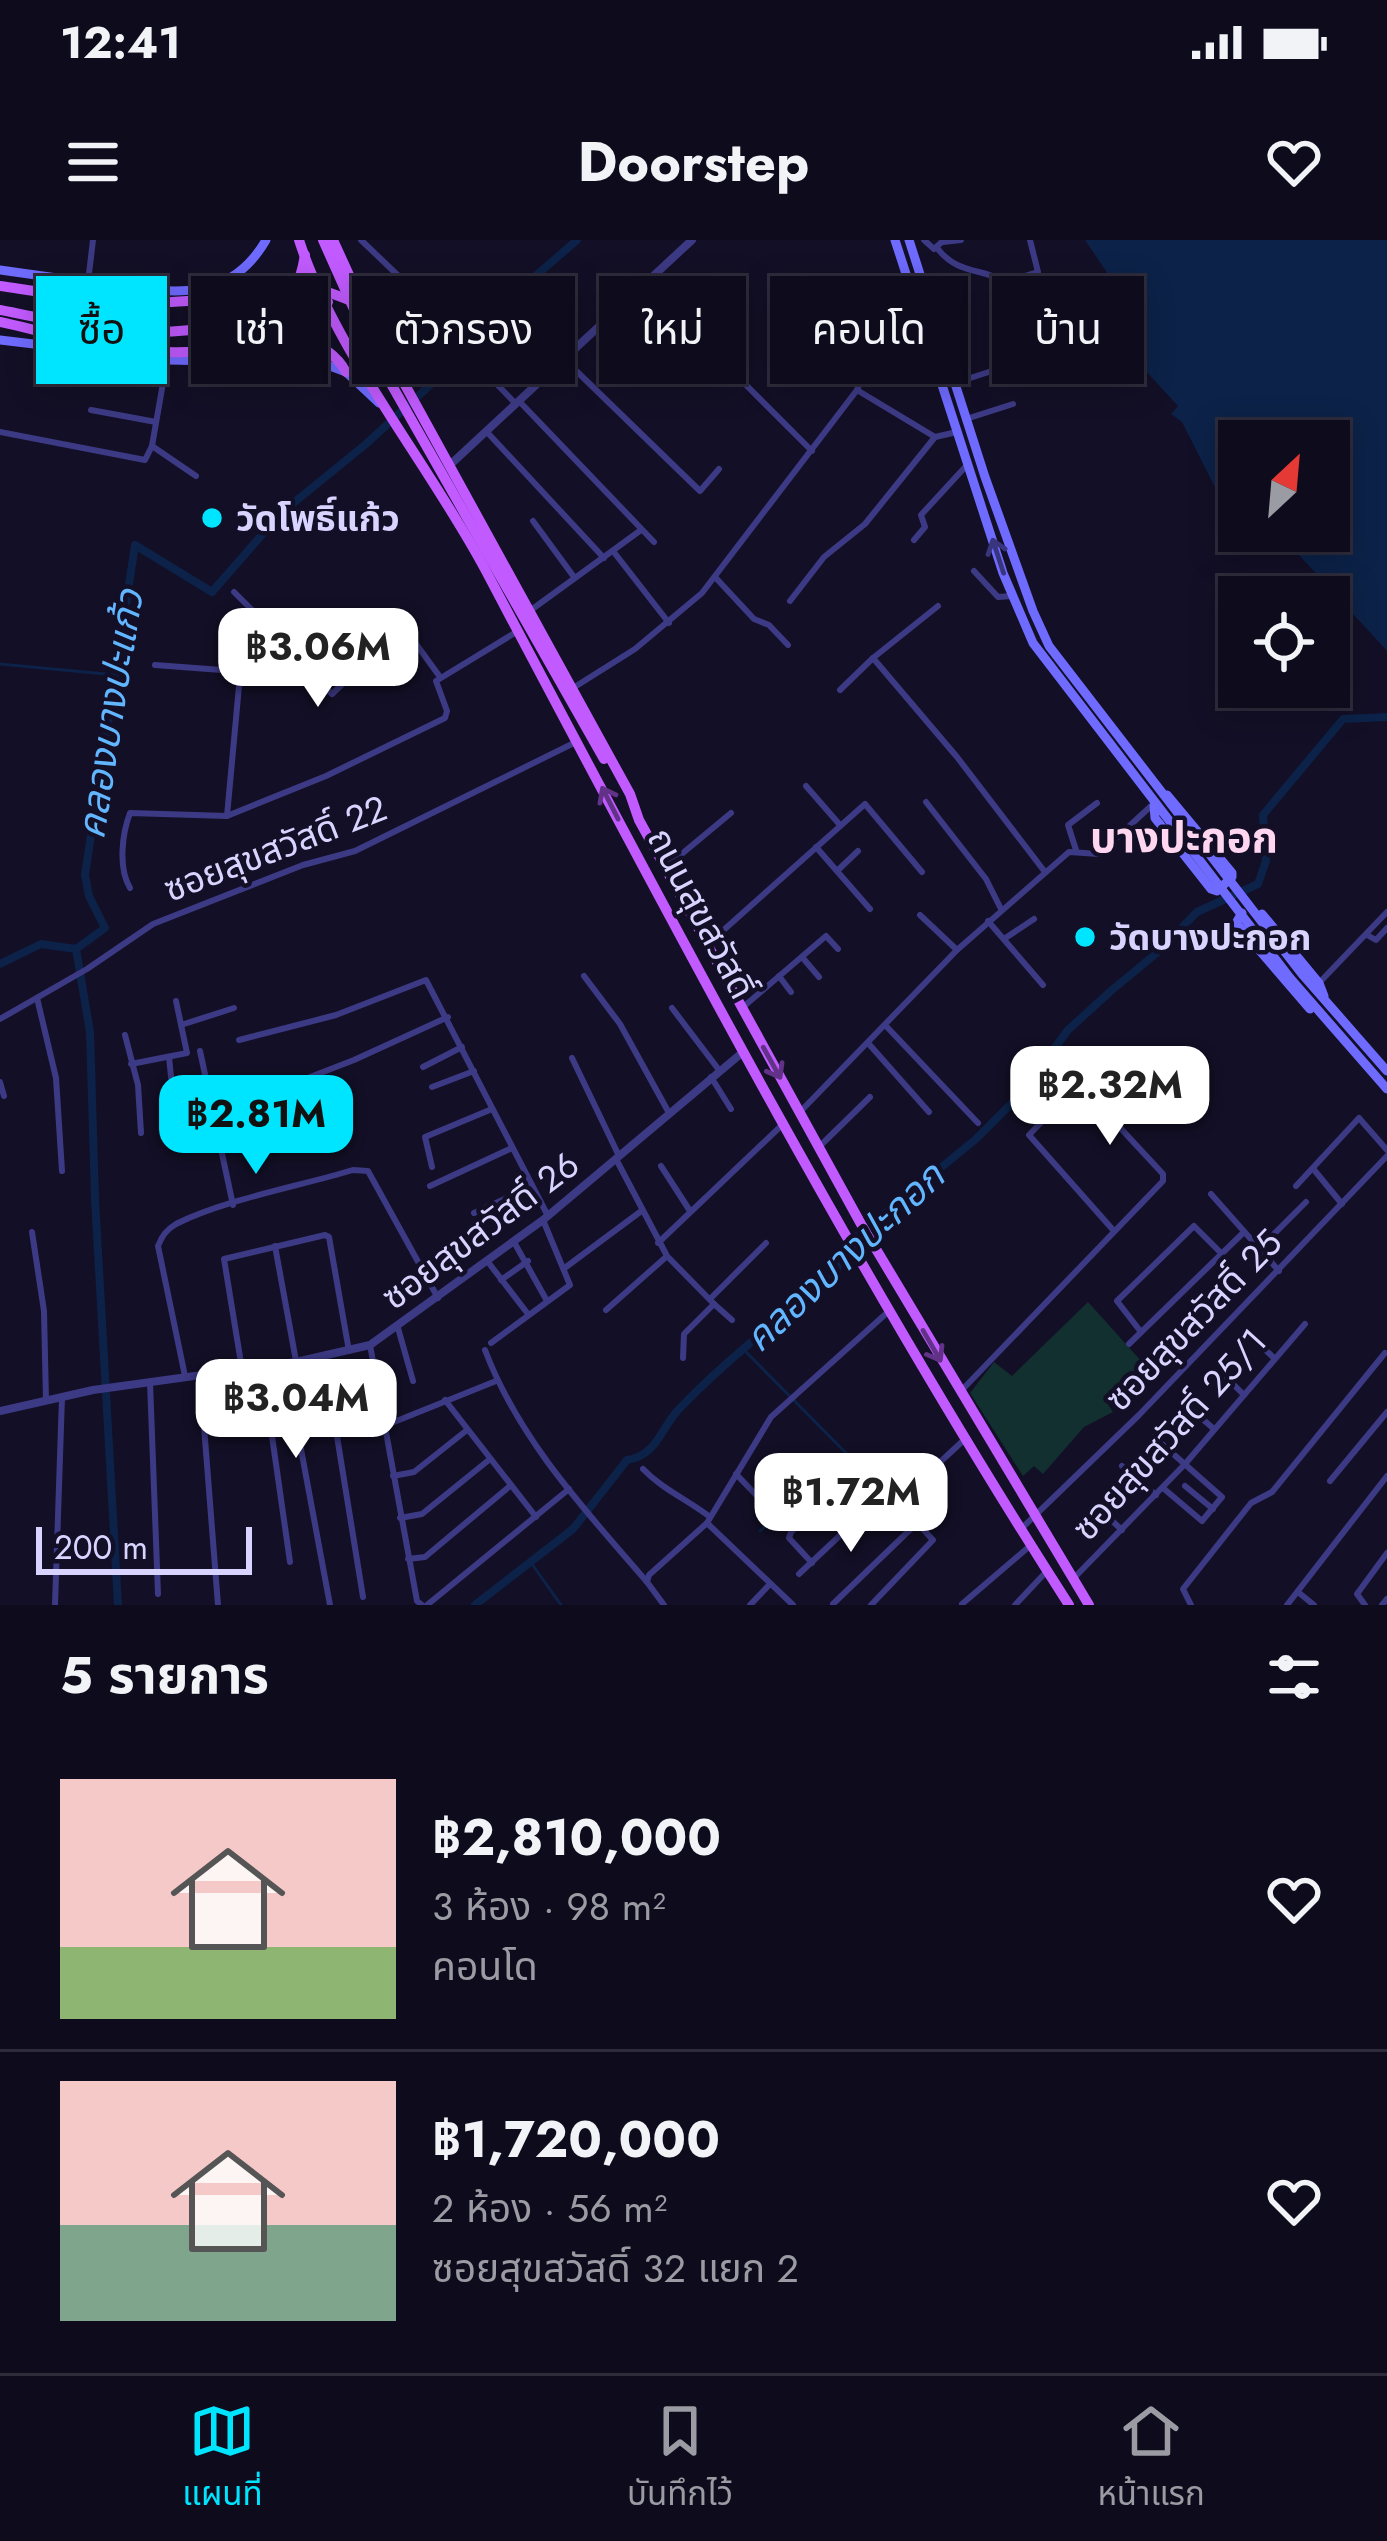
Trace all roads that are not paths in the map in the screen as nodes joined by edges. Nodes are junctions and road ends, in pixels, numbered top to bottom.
1 (93, 240) edge
2 (266, 240) edge
3 (302, 240) edge
4 (361, 240) edge
5 (692, 240) edge
6 (895, 240) edge
7 (909, 240) edge
8 (924, 240) edge
9 (1030, 240) edge
10 (962, 241) edge
11 (330, 242) edge
12 (941, 244) edge
13 (307, 260) junction
14 (343, 260) junction
15 (0, 270) edge
16 (44, 276) edge
17 (89, 276) edge
18 (231, 276) edge
19 (316, 276) edge
20 (399, 276) edge
21 (907, 276) edge
22 (921, 276) edge
23 (352, 281) edge
24 (0, 286) edge
25 (36, 291) edge
26 (328, 293) edge
27 (328, 297) edge
28 (191, 299) edge
29 (191, 300) edge
30 (167, 301) edge
31 (188, 301) junction
32 (191, 301) edge
33 (0, 310) edge
34 (36, 317) edge
35 (0, 322) edge
36 (352, 331) edge
37 (0, 340) edge
38 (347, 340) junction
39 (36, 345) edge
40 (575, 348) edge
41 (328, 351) edge
42 (167, 360) edge
43 (191, 360) edge
44 (328, 365) edge
45 (575, 370) edge
46 (346, 372) junction
47 (163, 384) edge
48 (405, 384) edge
49 (498, 384) edge
50 (537, 384) edge
51 (745, 384) edge
52 (860, 384) edge
53 (942, 384) edge
54 (955, 384) edge
55 (857, 390) junction
56 (518, 402) junction
57 (1013, 404) dead end
58 (92, 410) dead end
59 (391, 415) junction
60 (966, 419) junction
61 (156, 422) junction
62 (486, 431) junction
63 (0, 432) edge
64 (957, 432) junction
65 (935, 437) junction
66 (152, 446) junction
67 (812, 451) junction
68 (451, 464) junction
69 (968, 464) junction
70 (719, 470) dead end
71 (196, 476) dead end
72 (533, 520) dead end
73 (641, 530) junction
74 (914, 540) dead end
75 (654, 542) dead end
76 (613, 551) junction
77 (604, 558) junction
78 (974, 571) dead end
79 (574, 577) junction
80 (715, 578) junction
81 (234, 592) dead end
82 (1012, 596) junction
83 (790, 601) dead end
84 (938, 606) dead end
85 (525, 608) junction
86 (669, 623) junction
87 (518, 631) junction
88 (788, 645) dead end
89 (873, 658) junction
90 (155, 665) dead end
91 (441, 678) junction
92 (573, 688) junction
93 (840, 690) dead end
94 (577, 742) junction
95 (1150, 780) junction
96 (806, 786) dead end
97 (926, 802) dead end
98 (1096, 802) dead end
99 (1154, 804) junction
100 (636, 813) junction
101 (731, 813) dead end
102 (227, 816) junction
103 (840, 825) junction
104 (1178, 825) junction
105 (816, 847) junction
106 (1076, 850) junction
107 (857, 851) dead end
108 (666, 867) junction
109 (836, 871) junction
110 (922, 872) dead end
111 (1045, 872) junction
112 (130, 889) dead end
113 (871, 909) dead end
114 (1001, 909) junction
115 (1387, 912) edge
116 (920, 915) dead end
117 (1034, 919) dead end
118 (988, 921) junction
119 (1387, 928) edge
120 (1367, 935) junction
121 (1004, 939) junction
122 (708, 944) junction
123 (838, 949) dead end
124 (957, 950) junction
125 (802, 957) junction
126 (584, 976) dead end
127 (779, 976) junction
128 (1296, 976) junction
129 (819, 977) dead end
130 (1319, 983) junction
131 (1043, 985) dead end
132 (790, 992) dead end
133 (38, 998) junction
134 (176, 1001) dead end
135 (1328, 1005) junction
136 (235, 1008) dead end
137 (672, 1008) dead end
138 (742, 1008) junction
139 (448, 1017) junction
140 (0, 1019) edge
141 (182, 1025) junction
142 (886, 1025) junction
143 (1337, 1032) junction
144 (125, 1035) dead end
145 (239, 1040) dead end
146 (868, 1043) junction
147 (462, 1047) junction
148 (200, 1051) dead end
149 (743, 1052) junction
150 (169, 1057) junction
151 (572, 1058) dead end
152 (131, 1064) junction
153 (423, 1066) dead end
154 (474, 1071) junction
155 (1387, 1071) edge
156 (715, 1074) junction
157 (0, 1082) edge
158 (432, 1087) dead end
159 (1387, 1089) edge
160 (4, 1096) dead end
161 (261, 1096) dead end
162 (870, 1097) dead end
163 (493, 1108) junction
164 (730, 1109) dead end
165 (929, 1112) dead end
166 (669, 1113) junction
167 (800, 1113) junction
168 (978, 1123) dead end
169 (782, 1124) junction
170 (141, 1133) dead end
171 (178, 1144) dead end
172 (512, 1148) junction
173 (818, 1148) junction
174 (1387, 1153) edge
175 (618, 1158) junction
176 (432, 1166) dead end
177 (661, 1166) dead end
178 (62, 1171) dead end
179 (1316, 1171) dead end
180 (430, 1186) dead end
181 (1296, 1186) dead end
182 (532, 1187) junction
183 (1211, 1194) dead end
184 (1306, 1202) dead end
185 (1342, 1204) junction
186 (233, 1205) junction
187 (640, 1211) junction
188 (690, 1211) junction
189 (475, 1214) dead end
190 (545, 1218) junction
191 (1114, 1231) junction
192 (32, 1232) dead end
193 (1244, 1232) junction
194 (514, 1242) junction
195 (658, 1243) junction
196 (766, 1243) dead end
197 (274, 1246) junction
198 (1259, 1249) junction
199 (1222, 1254) junction
200 (667, 1256) junction
201 (528, 1261) junction
202 (488, 1262) junction
203 (566, 1268) junction
204 (1279, 1271) junction
205 (501, 1280) junction
206 (439, 1298) junction
207 (548, 1301) junction
208 (712, 1302) junction
209 (606, 1310) dead end
210 (889, 1311) junction
211 (528, 1315) junction
212 (732, 1320) dead end
213 (1305, 1324) dead end
214 (398, 1328) junction
215 (1141, 1332) junction
216 (1255, 1340) dead end
217 (1129, 1344) dead end
218 (370, 1345) junction
219 (349, 1352) junction
220 (1384, 1353) edge
221 (324, 1356) junction
222 (683, 1358) dead end
223 (1275, 1359) junction
224 (291, 1362) junction
225 (262, 1366) junction
226 (242, 1369) junction
227 (1221, 1372) dead end
228 (200, 1374) junction
229 (185, 1376) junction
230 (413, 1381) dead end
231 (496, 1381) junction
232 (150, 1382) junction
233 (960, 1393) junction
234 (1244, 1395) junction
235 (62, 1397) junction
236 (445, 1400) junction
237 (46, 1401) junction
238 (1185, 1404) dead end
239 (0, 1411) edge
240 (1387, 1412) edge
241 (384, 1426) junction
242 (1215, 1429) junction
243 (467, 1430) junction
244 (1154, 1437) dead end
245 (965, 1439) junction
246 (490, 1459) junction
247 (1185, 1464) junction
248 (1122, 1466) dead end
249 (644, 1469) dead end
250 (736, 1474) junction
251 (393, 1476) junction
252 (1387, 1476) edge
253 (1330, 1481) dead end
254 (511, 1486) junction
255 (1185, 1486) dead end
256 (569, 1489) junction
257 (1160, 1492) junction
258 (759, 1498) dead end
259 (877, 1501) junction
260 (898, 1501) junction
261 (1095, 1505) dead end
262 (1213, 1509) junction
263 (536, 1517) junction
264 (400, 1518) junction
265 (1036, 1519) junction
266 (708, 1520) junction
267 (918, 1522) junction
268 (1021, 1529) junction
269 (1121, 1530) junction
270 (1031, 1545) junction
271 (1387, 1553) edge
272 (408, 1559) junction
273 (290, 1562) dead end
274 (812, 1563) junction
275 (1047, 1571) junction
276 (800, 1574) dead end
277 (1073, 1580) junction
278 (647, 1582) junction
279 (770, 1584) junction
280 (1298, 1592) junction
281 (158, 1594) dead end
282 (363, 1597) dead end
283 (833, 1604) edge
284 (962, 1604) edge
285 (55, 1605) edge
286 (218, 1605) edge
287 (330, 1605) edge
288 (425, 1605) edge
289 (664, 1605) edge
290 (750, 1605) edge
291 (793, 1605) edge
292 (871, 1605) edge
293 (1015, 1605) edge
294 (1068, 1605) edge
295 (1089, 1605) edge
296 (1191, 1605) edge
297 (1288, 1605) edge
298 (1314, 1605) edge
299 (1365, 1605) edge

1 - 17 street
2 - 18 main road
3 - 13 main road, ถนนสุขสวัสดิ์
3 - 35 main road
4 - 20 street
5 - 40 street
6 - 21 main road
7 - 22 main road
8 - 12 street
9 - 12 street
10 - 12 street
11 - 13 main road
11 - 14 main road, ถนนสุขสวัสดิ์
11 - 85 main road
13 - 19 main road, ถนนสุขสวัสดิ์
14 - 23 main road, ถนนสุขสวัสดิ์
14 - 26 main road
15 - 16 main road
24 - 25 main road
27 - 38 main road, ถนนสุขสวัสดิ์
28 - 31 main road
29 - 31 main road
30 - 31 main road
31 - 32 main road
33 - 34 main road
36 - 38 main road
37 - 39 main road
38 - 59 main road, ถนนสุขสวัสดิ์
41 - 46 main road
42 - 43 main road
44 - 46 main road
45 - 70 street
46 - 59 main road
47 - 61 street
48 - 68 main road, ถนนสุขสวัสดิ์
49 - 56 street
50 - 56 street
51 - 67 street
52 - 55 street
53 - 64 main road
54 - 60 main road
55 - 65 street
55 - 67 street
56 - 62 street
56 - 73 street
57 - 60 street
58 - 61 street
59 - 87 main road, ถนนสุขสวัสดิ์
60 - 95 main road
61 - 66 street
62 - 68 street
62 - 77 street
63 - 66 street
64 - 65 street
64 - 69 main road
65 - 83 street
66 - 71 street
67 - 80 street
68 - 85 main road, ถนนสุขสวัสดิ์
69 - 74 street
82 -> 69 main road
72 - 79 street
73 - 75 street
73 - 76 street
76 - 77 street
76 - 86 street
77 - 79 street
78 - 82 street
79 - 85 street
80 - 86 street
80 - 88 street
81 - 91 street
82 - 99 main road
84 - 89 street
85 - 92 main road, ถนนสุขสวัสดิ์
85 - 100 main road
86 - 92 street
87 - 91 street
87 - 94 main road, ถนนสุขสวัสดิ์
89 - 93 street
89 - 111 street
90 - 102 street
91 - 102 street
92 - 100 main road, ถนนสุขสวัสดิ์
94 - 133 street, ซอยสุขสวัสดิ์ 22
149 -> 94 main road, ถนนสุขสวัสดิ์
95 - 99 main road
95 - 104 main road
96 - 103 street
97 - 114 street
98 - 106 street
99 - 104 main road
99 - 106 street
100 - 108 main road, ถนนสุขสวัสดิ์
101 - 108 street
102 - 112 street
103 - 105 street
103 - 110 street
104 - 128 main road
105 - 109 street
105 - 122 street
106 - 111 street
107 - 109 street
108 - 122 main road, ถนนสุขสวัสดิ์
109 - 113 street
111 - 114 street
114 - 118 street
115 - 120 street
116 - 124 street
117 - 121 street
118 - 121 street
118 - 124 street
119 - 120 street
120 - 130 street
121 - 131 street
122 - 138 main road, ถนนสุขสวัสดิ์
123 - 125 street
124 - 142 street
125 - 127 street
125 - 129 street
126 - 166 street
127 - 132 street
127 - 138 street
128 - 135 main road
128 - 143 main road
130 - 135 main road
130 - 143 main road
133 - 140 street, ซอยสุขสวัสดิ์ 22
133 - 178 street
134 - 141 street
135 - 155 main road
136 - 141 street
137 - 156 street
138 -> 167 main road, ถนนสุขสวัสดิ์
139 - 145 street
139 - 147 street
139 - 161 street
141 - 150 street
142 - 146 street
142 - 168 street
143 - 159 main road
144 - 152 street
146 - 165 street
146 - 167 street
147 - 153 street
147 - 154 street
148 - 186 street
149 - 156 street, ซอยสุขสวัสดิ์ 26
149 - 169 main road, ถนนสุขสวัสดิ์
150 - 152 street
150 - 171 street
151 - 175 street
152 - 170 street
154 - 158 street
154 - 163 street
156 - 164 street
156 - 166 street, ซอยสุขสวัสดิ์ 26
157 - 160 street
162 - 173 street
163 - 172 street
163 - 176 street
166 - 175 street, ซอยสุขสวัสดิ์ 26
167 - 173 main road, ถนนสุขสวัสดิ์
169 - 188 street
169 - 210 main road, ถนนสุขสวัสดิ์
172 - 180 street
172 - 182 street
173 -> 233 main road, ถนนสุขสวัสดิ์
174 - 181 street
174 - 185 street, ซอยสุขสวัสดิ์ 25
175 - 187 street
175 - 190 street, ซอยสุขสวัสดิ์ 26
177 - 188 street
179 - 185 street
182 - 189 street
182 - 190 street
183 - 193 street
184 - 198 street
185 - 204 street, ซอยสุขสวัสดิ์ 25
186 - 206 street
186 - 229 street
187 - 195 street
187 - 203 street
188 - 195 street
190 - 194 street, ซอยสุขสวัสดิ์ 26
190 - 203 street
191 - 191 street
191 - 233 street
192 - 237 street
193 - 198 street
193 - 199 street
194 - 201 street
194 - 202 street, ซอยสุขสวัสดิ์ 26
195 - 200 street
196 - 208 street
197 - 219 street
197 - 224 street
197 - 226 street
198 - 204 street
199 - 215 street
199 - 215 street
200 - 208 street
200 - 209 street
201 - 205 street
201 - 207 street
202 - 205 street
202 - 206 street, ซอยสุขสวัสดิ์ 26
203 - 207 street
204 - 265 street, ซอยสุขสวัสดิ์ 25
205 - 211 street
206 - 214 street, ซอยสุขสวัสดิ์ 26
207 - 211 street
208 - 212 street
208 - 222 street
210 - 245 main road, ถนนสุขสวัสดิ์
210 - 250 street
211 - 231 street
213 - 223 street, ซอยสุขสวัสดิ์ 25/1
214 - 218 street, ซอยสุขสวัสดิ์ 26
214 - 230 street
215 - 217 street
216 - 223 street
218 - 219 street, ซอยสุขสวัสดิ์ 26
218 - 241 street
219 - 221 street, ซอยสุขสวัสดิ์ 26
220 - 296 street
221 - 224 street, ซอยสุขสวัสดิ์ 26
221 - 282 street
223 - 234 street, ซอยสุขสวัสดิ์ 25/1
224 - 225 street, ซอยสุขสวัสดิ์ 26
224 - 287 street
225 - 226 street, ซอยสุขสวัสดิ์ 26
225 - 273 street
226 - 228 street, ซอยสุขสวัสดิ์ 26
227 - 234 street
228 - 229 street, ซอยสุขสวัสดิ์ 26
228 - 286 street
229 - 232 street, ซอยสุขสวัสดิ์ 26
231 - 236 street
231 - 256 street
232 - 235 street, ซอยสุขสวัสดิ์ 26
232 - 281 street
233 - 265 main road, ถนนสุขสวัสดิ์
234 - 242 street, ซอยสุขสวัสดิ์ 25/1
235 - 237 street, ซอยสุขสวัสดิ์ 26
235 - 285 street
236 - 241 street
236 - 243 street
237 - 239 street, ซอยสุขสวัสดิ์ 26
238 - 242 street
240 - 253 street
241 - 251 street
242 - 247 street, ซอยสุขสวัสดิ์ 25/1
243 - 246 street
243 - 251 street
244 - 247 street
245 - 260 street
245 - 268 main road, ถนนสุขสวัสดิ์
246 - 254 street
246 - 264 street
247 - 257 street, ซอยสุขสวัสดิ์ 25/1
247 - 262 street
248 - 257 street
249 - 266 street
250 - 258 street
250 - 266 street
251 - 264 street
252 - 280 street
254 - 263 street
254 - 272 street
255 - 262 street
256 - 263 street
256 - 278 street
257 - 262 street
257 - 269 street, ซอยสุขสวัสดิ์ 25/1
259 - 260 street
259 - 274 street
259 - 274 street
260 - 267 street
261 - 269 street
263 - 288 street
264 - 272 street
265 - 268 street, ซอยสุขสวัสดิ์ 25
265 - 277 main road, ถนนสุขสวัสดิ์
266 - 278 street
266 - 279 street
267 - 283 street
267 - 292 street
268 - 270 main road, ถนนสุขสวัสดิ์
269 - 277 street, ซอยสุขสวัสดิ์ 25/1
270 - 275 main road, ถนนสุขสวัสดิ์
270 - 284 street
271 - 299 street
272 - 288 street
274 - 276 street
275 - 293 street
275 - 294 main road, ถนนสุขสวัสดิ์
277 - 295 main road, ถนนสุขสวัสดิ์
278 - 289 street
279 - 290 street
279 - 291 street
280 - 297 street
280 - 298 street

